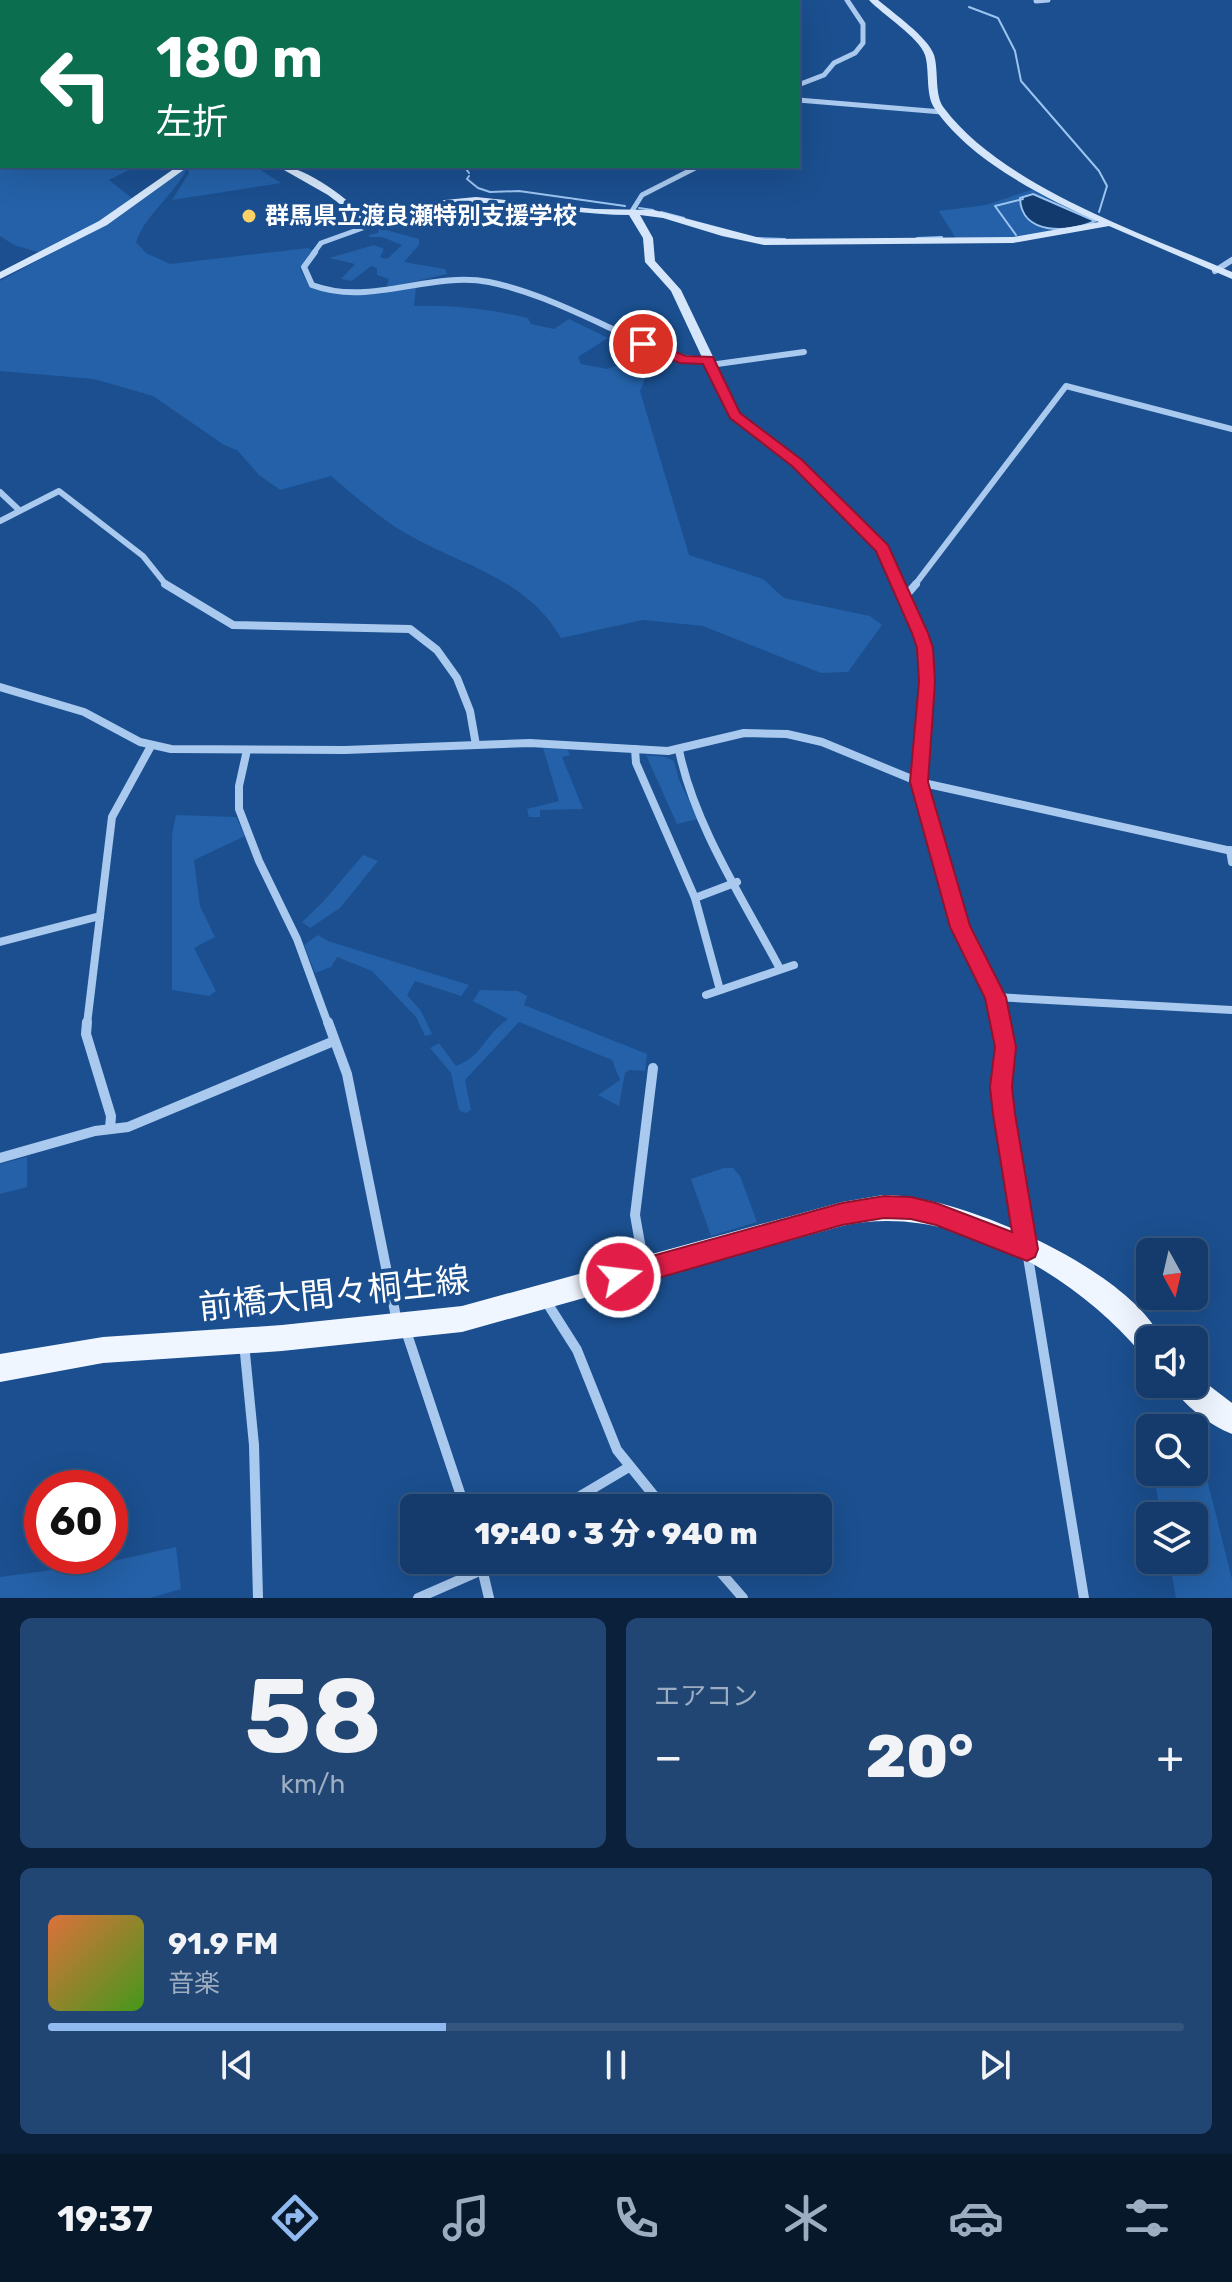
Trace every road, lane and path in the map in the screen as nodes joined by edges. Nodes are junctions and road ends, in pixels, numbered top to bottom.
1 (847, 0) edge
2 (873, 0) edge
3 (1048, 0) edge
4 (1036, 1) edge
5 (800, 84) edge
6 (800, 100) edge
7 (942, 112) junction
8 (181, 168) edge
9 (286, 168) edge
10 (695, 168) edge
11 (632, 211) junction
12 (1109, 223) junction
13 (371, 225) junction
14 (1232, 260) edge
15 (1215, 271) junction
16 (0, 276) edge
17 (1232, 276) edge
18 (804, 352) dead end
19 (709, 362) junction
20 (1232, 429) edge
21 (0, 492) edge
22 (19, 510) junction
23 (0, 521) edge
24 (903, 599) junction
25 (0, 687) edge
26 (476, 745) junction
27 (151, 746) junction
28 (635, 749) junction
29 (247, 750) junction
30 (679, 750) junction
31 (919, 782) junction
32 (1231, 851) edge
33 (1232, 862) edge
34 (737, 882) junction
35 (695, 898) junction
36 (100, 916) junction
37 (0, 942) edge
38 (794, 965) dead end
39 (780, 969) junction
40 (720, 990) junction
41 (706, 995) dead end
42 (995, 997) junction
43 (1232, 1010) edge
44 (334, 1041) junction
45 (653, 1068) dead end
46 (110, 1129) junction
47 (0, 1158) edge
48 (1027, 1249) junction
49 (646, 1270) junction
50 (544, 1297) junction
51 (401, 1328) junction
52 (1136, 1329) edge
53 (244, 1340) junction
54 (0, 1368) edge
55 (1204, 1398) edge
56 (1232, 1420) edge
57 (629, 1467) junction
58 (460, 1494) edge
59 (584, 1494) edge
60 (652, 1494) edge
61 (461, 1574) edge
62 (484, 1574) edge
63 (722, 1574) edge
64 (258, 1598) edge
65 (418, 1598) edge
66 (489, 1598) edge
67 (743, 1598) edge
68 (1084, 1598) edge

1 - 5 street
2 - 7 street
3 - 4 street
6 - 7 street
7 - 12 street
8 - 16 street
9 - 13 street
10 - 11 street
11 - 12 street
11 - 13 street
11 - 19 street
12 - 15 street
13 - 19 street
14 - 15 street
15 - 17 street
18 - 19 street
19 - 24 street
20 - 24 street
21 - 22 street
22 - 23 street
22 - 26 street
24 - 31 street
25 - 27 street
26 - 28 street
26 - 29 street
27 - 29 street
27 - 36 street
28 - 30 street
28 - 35 street
29 - 44 street
30 - 31 street
30 - 34 street
31 - 32 street
31 - 42 street
32 - 33 street
34 - 35 street
34 - 39 street
35 - 40 street
36 - 37 street
36 - 46 street
38 - 39 street
39 - 40 street
40 - 41 street
42 - 43 street
42 - 48 street
44 - 46 street
44 - 51 street
45 - 49 street
46 - 47 street
48 - 49 main road, 前橋大間々桐生線
48 - 52 main road, 前橋大間々桐生線
48 - 68 street
49 - 50 main road, 前橋大間々桐生線
50 - 51 main road, 前橋大間々桐生線
50 - 57 street
51 - 53 main road, 前橋大間々桐生線
51 - 58 street
53 - 54 main road, 前橋大間々桐生線
53 - 64 street
55 - 56 main road
57 - 59 street
57 - 60 street
61 - 65 street
62 - 66 street
63 - 67 street

